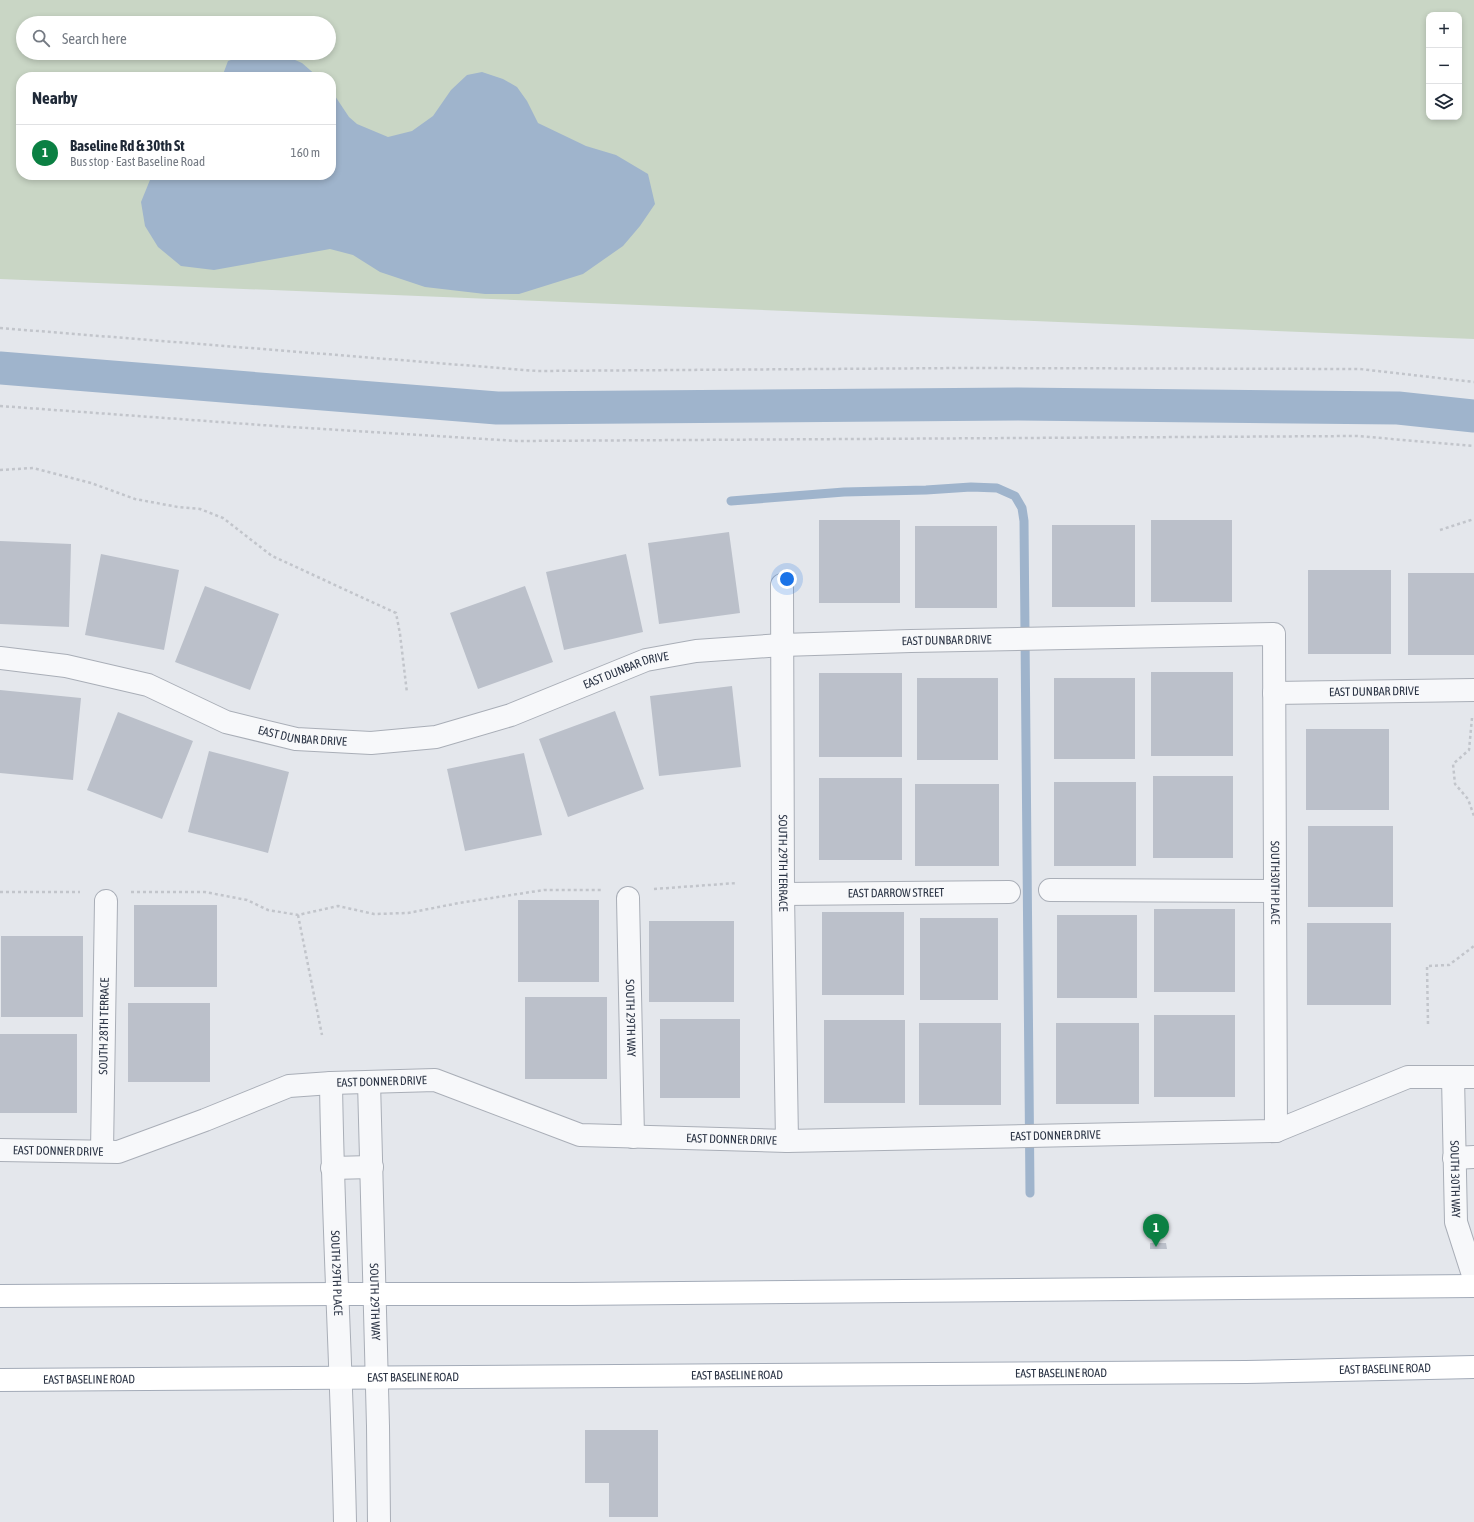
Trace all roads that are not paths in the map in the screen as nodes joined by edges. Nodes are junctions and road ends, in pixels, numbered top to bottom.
1 (782, 586) dead end
2 (1274, 634) joint
3 (782, 645) junction
4 (0, 658) edge
5 (1474, 690) edge
6 (1274, 693) junction
7 (1050, 890) dead end
8 (1009, 892) dead end
9 (1274, 892) junction
10 (783, 894) junction
11 (628, 898) dead end
12 (106, 901) dead end
13 (1463, 1077) edge
14 (369, 1082) junction
15 (331, 1083) junction
16 (1276, 1131) junction
17 (633, 1138) junction
18 (787, 1141) junction
19 (0, 1150) edge
20 (102, 1151) junction
21 (1464, 1157) edge
22 (372, 1167) junction
23 (332, 1168) junction
24 (1474, 1278) edge
25 (1474, 1286) edge
26 (338, 1294) junction
27 (374, 1295) junction
28 (0, 1296) edge
29 (1474, 1368) edge
30 (341, 1377) junction
31 (376, 1377) junction
32 (0, 1380) edge
33 (345, 1522) edge
34 (379, 1522) edge

1 - 3 street, SOUTH 29TH TERRACE
2 - 3 street, EAST DUNBAR DRIVE
2 - 6 street, SOUTH30TH PLACE
3 - 4 street, EAST DUNBAR DRIVE
3 - 10 street, SOUTH 29TH TERRACE
5 - 6 street, EAST DUNBAR DRIVE
6 - 9 street, SOUTH30TH PLACE
7 - 9 street
8 - 10 street, EAST DARROW STREET
9 - 16 street, SOUTH30TH PLACE
10 - 18 street, SOUTH 29TH TERRACE
11 - 17 street, SOUTH 29TH WAY
12 - 20 street, SOUTH 28TH TERRACE
13 - 16 street, EAST DONNER DRIVE
13 - 21 street, SOUTH 30TH WAY
14 - 15 street, EAST DONNER DRIVE
14 - 17 street, EAST DONNER DRIVE
14 - 22 street, SOUTH 29TH WAY
15 - 20 street, EAST DONNER DRIVE
15 - 23 street, SOUTH 29TH PLACE
16 - 18 street, EAST DONNER DRIVE
17 - 18 street, EAST DONNER DRIVE
19 - 20 street, EAST DONNER DRIVE
21 - 24 street, SOUTH 30TH WAY
22 - 23 street
22 - 27 street, SOUTH 29TH WAY
23 - 26 street, SOUTH 29TH PLACE
25 - 27 main road
26 - 27 main road
26 - 28 main road
26 - 30 street, SOUTH 29TH PLACE
27 - 31 street, SOUTH 29TH WAY
29 - 31 main road, EAST BASELINE ROAD
30 - 31 main road, EAST BASELINE ROAD
30 - 32 main road, EAST BASELINE ROAD
30 - 33 street
31 - 34 street, SOUTH 29TH WAY

